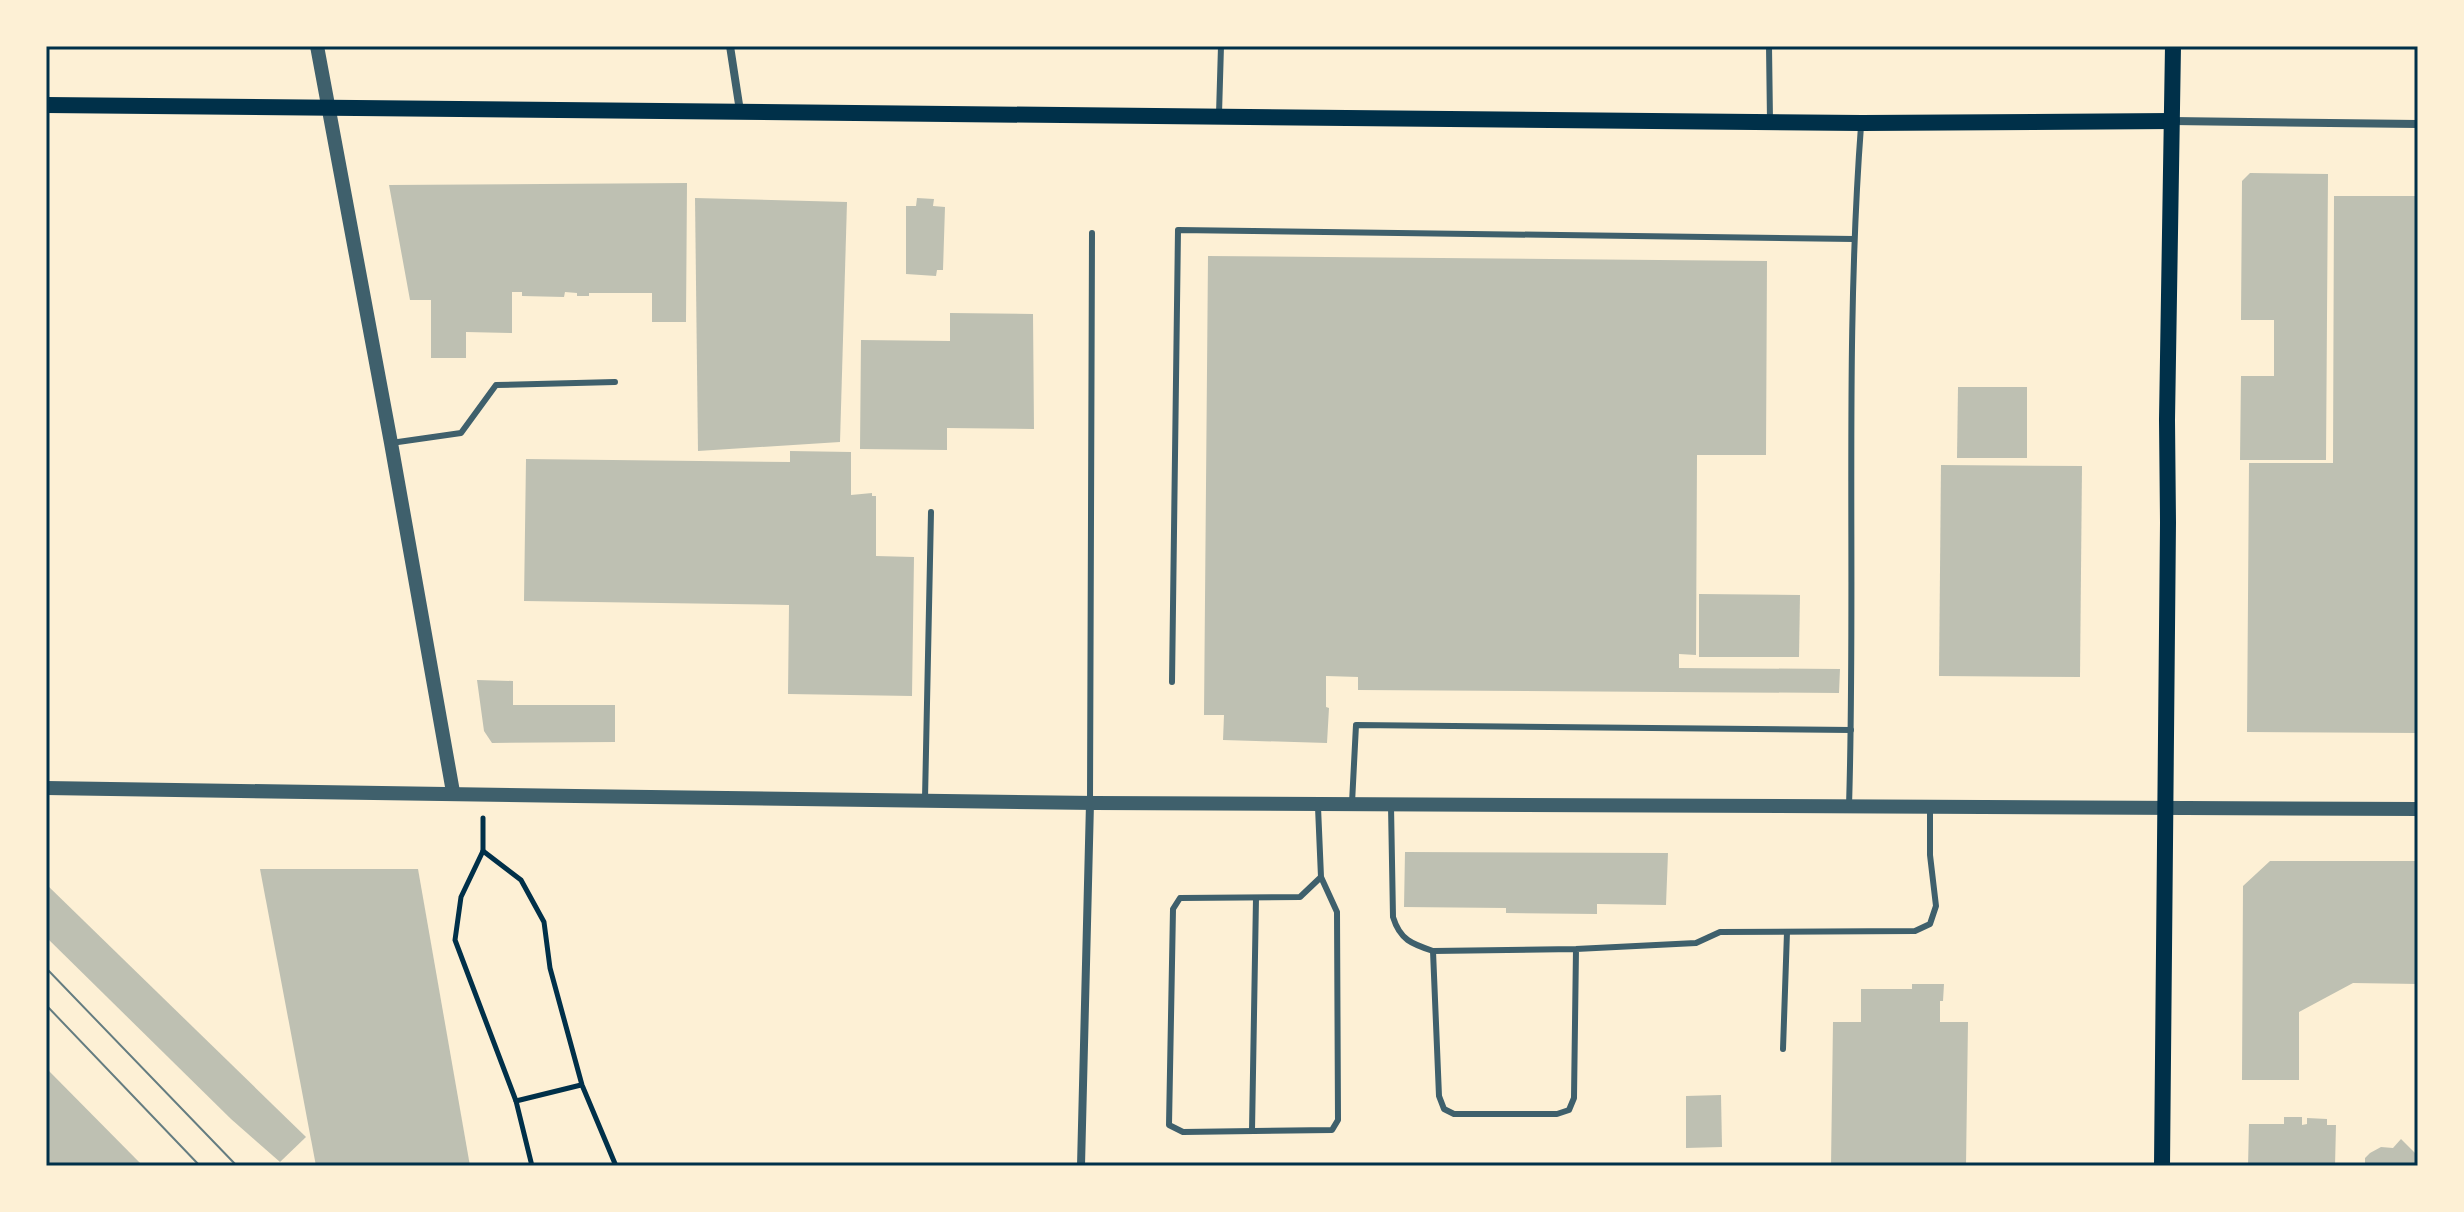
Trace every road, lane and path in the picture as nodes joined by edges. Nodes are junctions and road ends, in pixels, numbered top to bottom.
1 (317, 46) edge
2 (730, 46) edge
3 (1221, 46) edge
4 (1769, 46) edge
5 (2173, 46) edge
6 (46, 105) edge
7 (327, 106) junction
8 (741, 112) junction
9 (1219, 114) junction
10 (1770, 121) junction
11 (2172, 121) junction
12 (1862, 123) junction
13 (2418, 124) edge
14 (1092, 233) dead end
15 (1854, 239) junction
16 (615, 382) dead end
17 (391, 443) junction
18 (931, 512) dead end
19 (1172, 682) dead end
20 (1851, 730) junction
21 (46, 788) edge
22 (453, 792) junction
23 (483, 793) junction
24 (925, 799) junction
25 (1090, 803) junction
26 (1318, 803) junction
27 (1352, 803) junction
28 (1391, 803) junction
29 (1849, 806) junction
30 (1930, 806) junction
31 (2165, 809) junction
32 (2418, 809) edge
33 (483, 851) junction
34 (1321, 877) junction
35 (1256, 898) junction
36 (1787, 932) junction
37 (1576, 949) junction
38 (1433, 951) junction
39 (1783, 1049) dead end
40 (582, 1085) junction
41 (516, 1101) junction
42 (1252, 1131) junction
43 (532, 1166) edge
44 (616, 1166) edge
45 (1081, 1166) edge
46 (2162, 1166) edge

1 - 7 street
2 - 8 street
3 - 9 lane
4 - 10 lane
5 - 11 main road
6 - 7 main road
7 - 8 main road
7 - 17 street
8 - 9 main road
9 - 10 main road
10 - 12 main road
11 - 12 main road
11 - 13 street
11 - 31 main road
12 - 15 lane
14 - 25 lane
15 - 19 lane
15 - 20 lane
16 - 17 lane
17 - 22 street
18 - 24 lane
20 - 27 lane
20 - 29 lane
21 - 22 street
22 - 23 street
23 - 24 street
23 - 33 path
24 - 25 street
25 - 26 street
25 - 45 street
26 - 27 street
26 - 34 lane
27 - 28 street
28 - 29 street
28 - 38 lane
29 - 30 street
30 - 31 street
30 - 36 lane
31 - 32 street
31 - 46 main road
33 - 40 path
33 - 41 path
34 - 35 lane
34 - 42 lane
35 - 42 lane
35 - 42 lane
36 - 37 lane
36 - 39 lane
37 - 38 lane
37 - 38 lane
40 - 41 path
40 - 44 path
41 - 43 path

